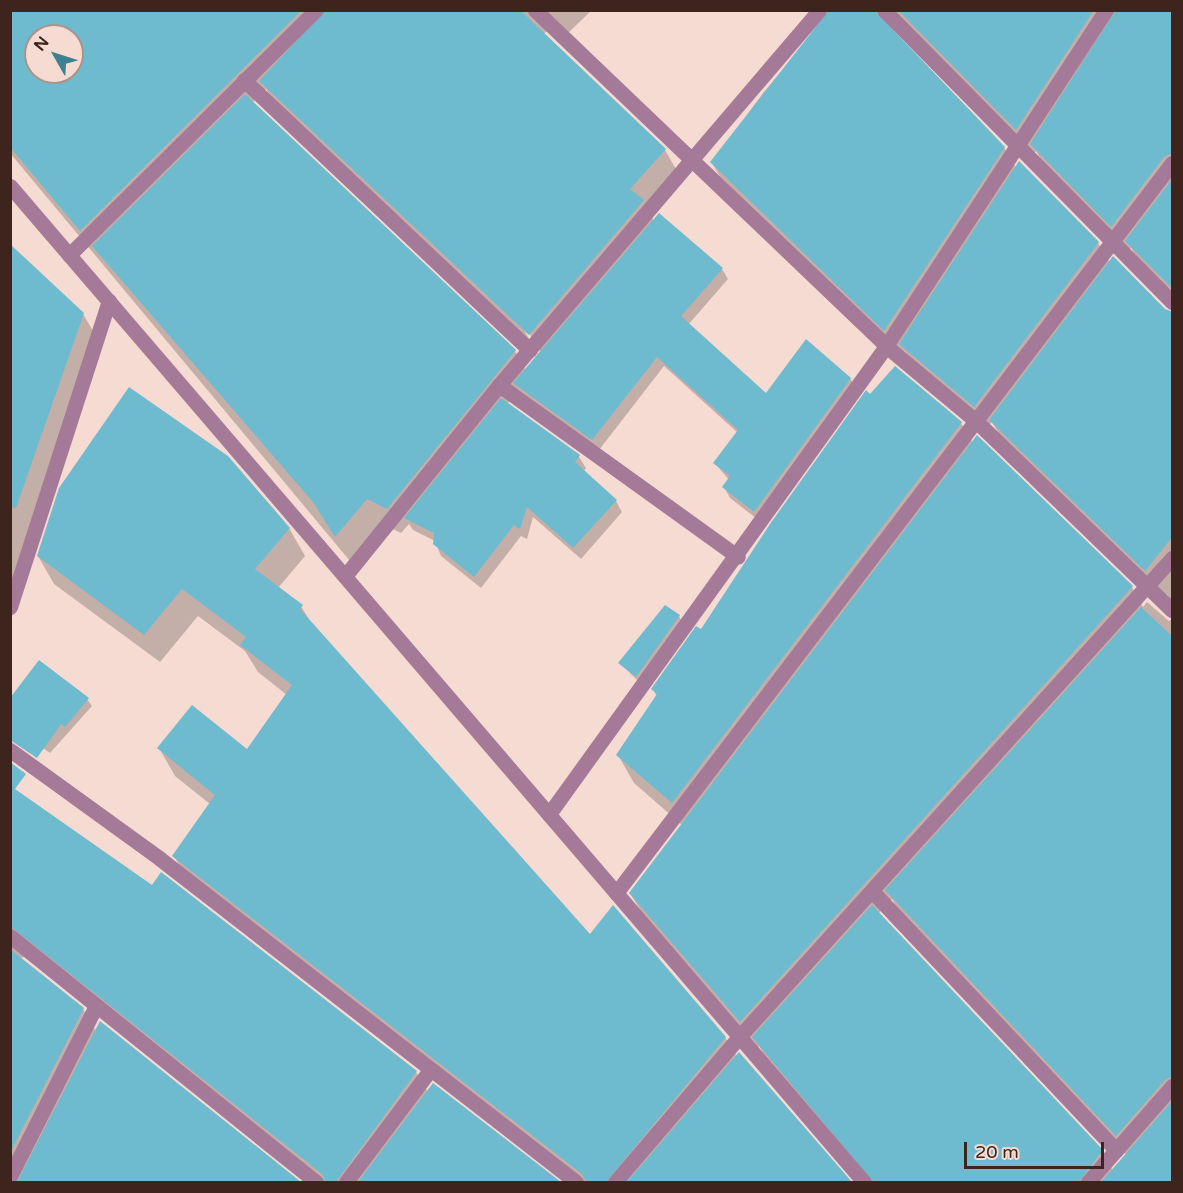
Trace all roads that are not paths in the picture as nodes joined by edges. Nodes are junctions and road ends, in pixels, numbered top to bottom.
1 (316, 10) edge
2 (535, 10) edge
3 (819, 10) edge
4 (884, 10) edge
5 (1106, 10) edge
6 (244, 80) junction
7 (1016, 143) junction
8 (692, 157) junction
9 (1173, 163) edge
10 (10, 186) edge
11 (1112, 243) junction
12 (69, 255) junction
13 (109, 301) junction
14 (1173, 302) edge
15 (886, 346) junction
16 (530, 350) junction
17 (499, 385) junction
18 (976, 422) junction
19 (738, 557) junction
20 (1173, 558) edge
21 (345, 576) junction
22 (1148, 586) junction
23 (10, 607) edge
24 (1173, 610) edge
25 (10, 750) edge
26 (549, 814) junction
27 (872, 891) junction
28 (616, 893) junction
29 (10, 936) edge
30 (96, 1006) junction
31 (739, 1037) junction
32 (430, 1070) junction
33 (1173, 1086) edge
34 (1116, 1149) junction
35 (10, 1176) edge
36 (316, 1182) edge
37 (346, 1182) edge
38 (576, 1182) edge
39 (615, 1182) edge
40 (864, 1182) edge
41 (1088, 1182) edge

1 - 6 street
2 - 8 street
3 - 8 street
4 - 7 street
5 - 7 street
6 - 12 street
6 - 16 street
7 - 11 street
7 - 15 street
8 - 15 street
8 - 16 street
9 - 11 street
10 - 12 street
11 - 14 street
11 - 18 street
12 - 13 street
13 - 21 street
13 - 23 street
15 - 18 street
15 - 19 street
16 - 17 street
17 - 19 street
17 - 21 street
18 - 22 street
18 - 28 street
19 - 26 street
20 - 22 street
21 - 26 street
22 - 24 street
22 - 27 street
25 - 32 street
26 - 28 street
27 - 31 street
27 - 34 street
28 - 31 street
29 - 30 street
30 - 35 street
30 - 36 street
31 - 39 street
31 - 40 street
32 - 37 street
32 - 38 street
33 - 34 street
34 - 41 street

